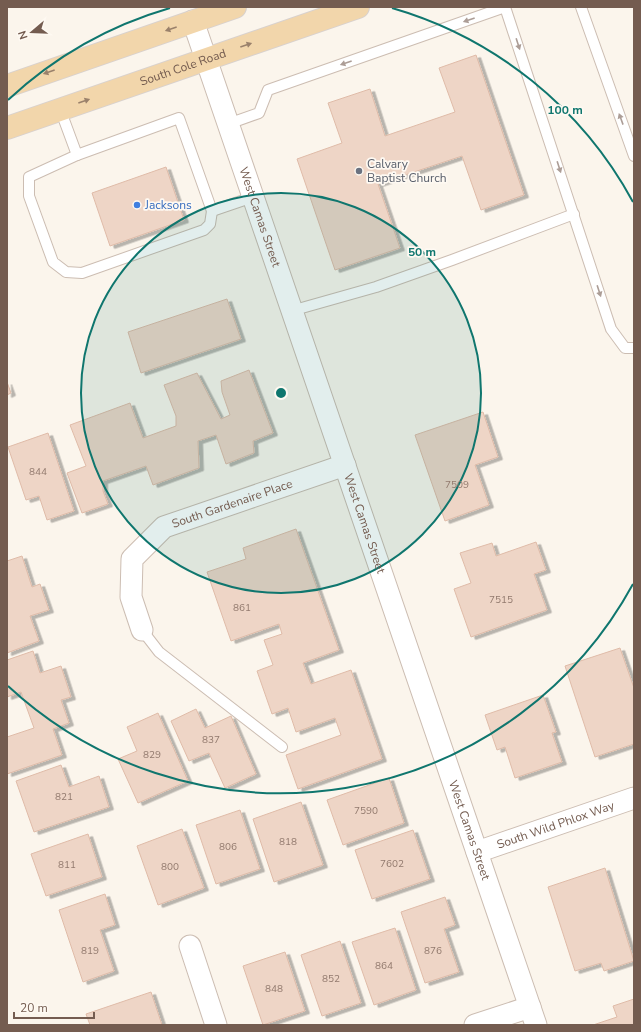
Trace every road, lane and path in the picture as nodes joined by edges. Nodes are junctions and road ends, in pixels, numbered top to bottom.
1 (235, 7) edge
2 (358, 7) edge
3 (505, 7) edge
4 (581, 7) edge
5 (193, 22) junction
6 (206, 59) junction
7 (7, 86) edge
8 (60, 109) junction
9 (228, 124) junction
10 (7, 128) edge
11 (77, 155) junction
12 (634, 156) edge
13 (253, 197) junction
14 (212, 211) junction
15 (574, 214) junction
16 (291, 311) junction
17 (634, 348) edge
18 (345, 465) junction
19 (142, 630) joint
20 (282, 747) dead end
21 (634, 798) edge
22 (477, 852) junction
23 (190, 946) dead end
24 (533, 1016) edge
25 (216, 1025) edge
26 (475, 1025) edge

1 - 5 main road
6 -> 2 main road, South Cole Road
3 -> 9 lane
3 -> 15 lane
12 -> 4 lane
5 - 6 street, West Camas Street
5 -> 7 main road
8 -> 6 main road, South Cole Road
6 - 9 street, West Camas Street
8 - 10 main road, South Cole Road
8 - 11 lane
9 - 13 street, West Camas Street
11 - 14 lane
11 - 14 lane
13 - 14 lane
13 - 16 street, West Camas Street
15 - 16 lane
15 -> 17 lane
16 - 18 street, West Camas Street
18 - 19 street, South Gardenaire Place
18 - 22 street, West Camas Street
19 - 20 lane
21 - 22 street, South Wild Phlox Way
22 - 24 street, West Camas Street
23 - 25 street
24 - 26 street

